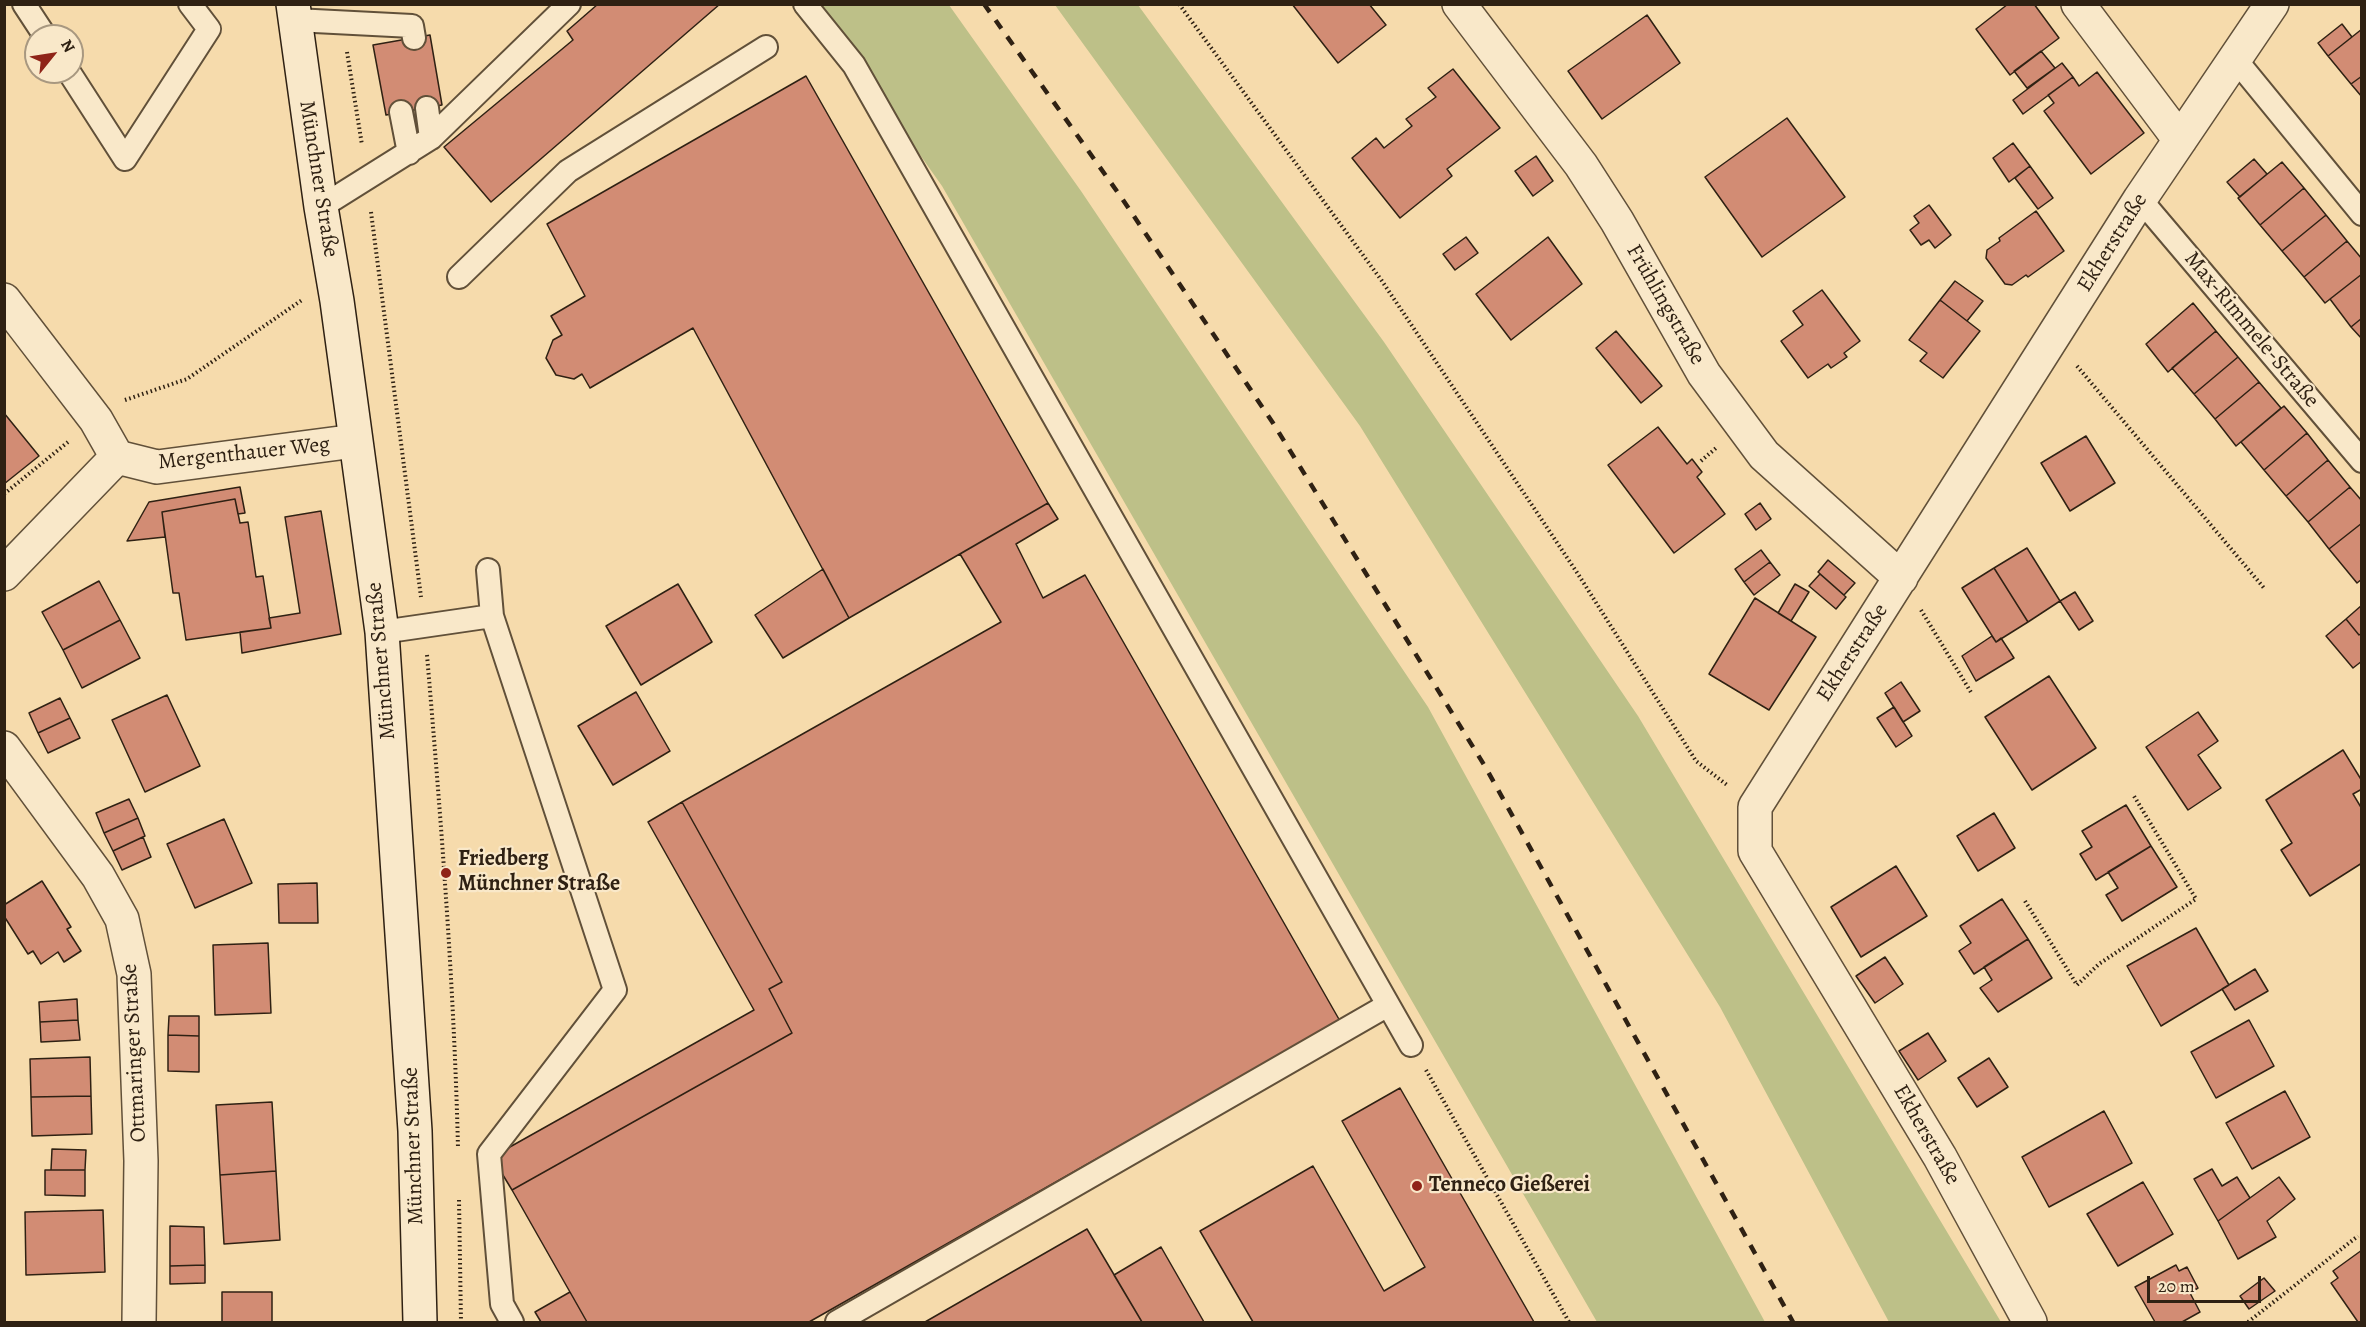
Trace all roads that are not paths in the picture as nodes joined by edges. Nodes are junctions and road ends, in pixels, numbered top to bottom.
1 (24, 4) edge
2 (190, 4) edge
3 (569, 4) edge
4 (805, 4) edge
5 (1459, 4) edge
6 (2078, 4) edge
7 (2272, 4) edge
8 (294, 12) edge
9 (37, 24) edge
10 (414, 38) dead end
11 (766, 47) dead end
12 (2236, 60) junction
13 (77, 84) edge
14 (427, 108) dead end
15 (401, 112) dead end
16 (431, 138) junction
17 (2180, 140) junction
18 (409, 153) junction
19 (2140, 199) junction
20 (321, 207) junction
21 (2361, 214) edge
22 (459, 277) dead end
23 (4, 300) edge
24 (355, 441) junction
25 (117, 457) junction
26 (2361, 461) edge
27 (488, 570) dead end
28 (4, 574) edge
29 (1901, 578) junction
30 (492, 616) junction
31 (382, 632) junction
32 (4, 748) edge
33 (1388, 1005) junction
34 (1411, 1045) road end
35 (140, 1323) edge
36 (420, 1323) edge
37 (512, 1323) edge
38 (837, 1323) edge
39 (2030, 1323) edge

1 - 9 lane
2 - 13 lane
3 - 16 lane
4 - 33 lane
5 - 29 street, Frühlingstraße
6 - 17 street
7 - 12 street, Ekherstraße
8 - 10 lane
8 - 20 street, Münchner Straße
11 - 22 lane
12 - 17 street, Ekherstraße
12 - 21 lane
14 - 16 lane
15 - 18 lane
16 - 18 lane
17 - 19 street, Ekherstraße
18 - 20 lane
19 - 26 lane, Max-Rimmele-Straße
19 - 29 street, Ekherstraße
20 - 24 street, Münchner Straße
23 - 25 street
24 - 25 street, Mergenthauer Weg
24 - 31 street, Münchner Straße
25 - 28 street
27 - 30 lane
29 - 39 street, Ekherstraße
30 - 31 lane
30 - 37 lane
31 - 36 street, Münchner Straße
32 - 35 street, Ottmaringer Straße
33 - 34 lane
33 - 38 lane

